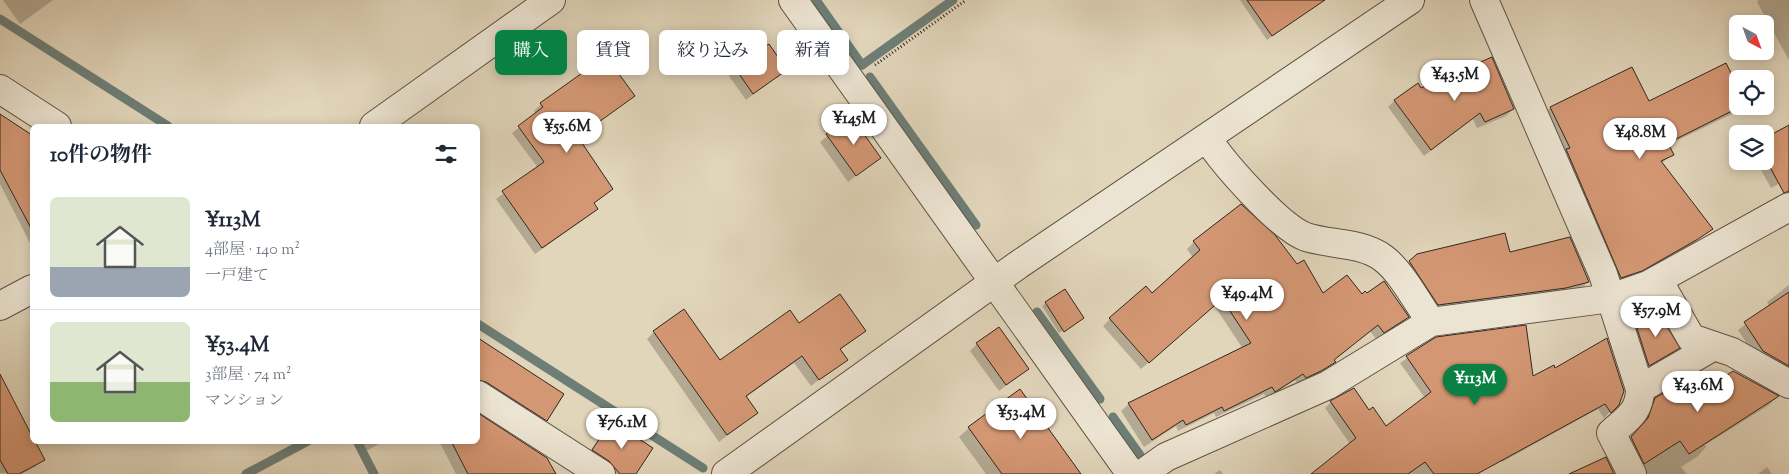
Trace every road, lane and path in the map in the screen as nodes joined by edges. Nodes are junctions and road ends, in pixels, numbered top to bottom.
1 (551, 0) edge
2 (793, 0) edge
3 (966, 0) edge
4 (1410, 0) edge
5 (1484, 0) edge
6 (851, 82) junction
7 (0, 90) edge
8 (54, 124) edge
9 (377, 124) edge
10 (1207, 138) junction
11 (1789, 207) edge
12 (1658, 280) junction
13 (994, 282) junction
14 (30, 290) edge
15 (1611, 298) junction
16 (0, 306) edge
17 (1432, 322) junction
18 (1714, 346) junction
19 (1789, 384) edge
20 (1640, 390) junction
21 (480, 396) edge
22 (601, 474) edge
23 (726, 474) edge
24 (1131, 474) edge
25 (1142, 474) edge
26 (1632, 474) edge

1 - 9 street
2 - 6 street
3 - 6 path
4 - 10 street
5 - 15 street
6 - 13 street
7 - 8 street
10 - 13 street
10 - 17 street
11 - 12 street
12 - 15 street
12 - 18 street
13 - 23 street
13 - 24 street
14 - 16 street
15 - 17 street
15 - 20 street
17 - 25 street
18 - 19 street
18 - 20 street
20 - 26 street
21 - 22 street

